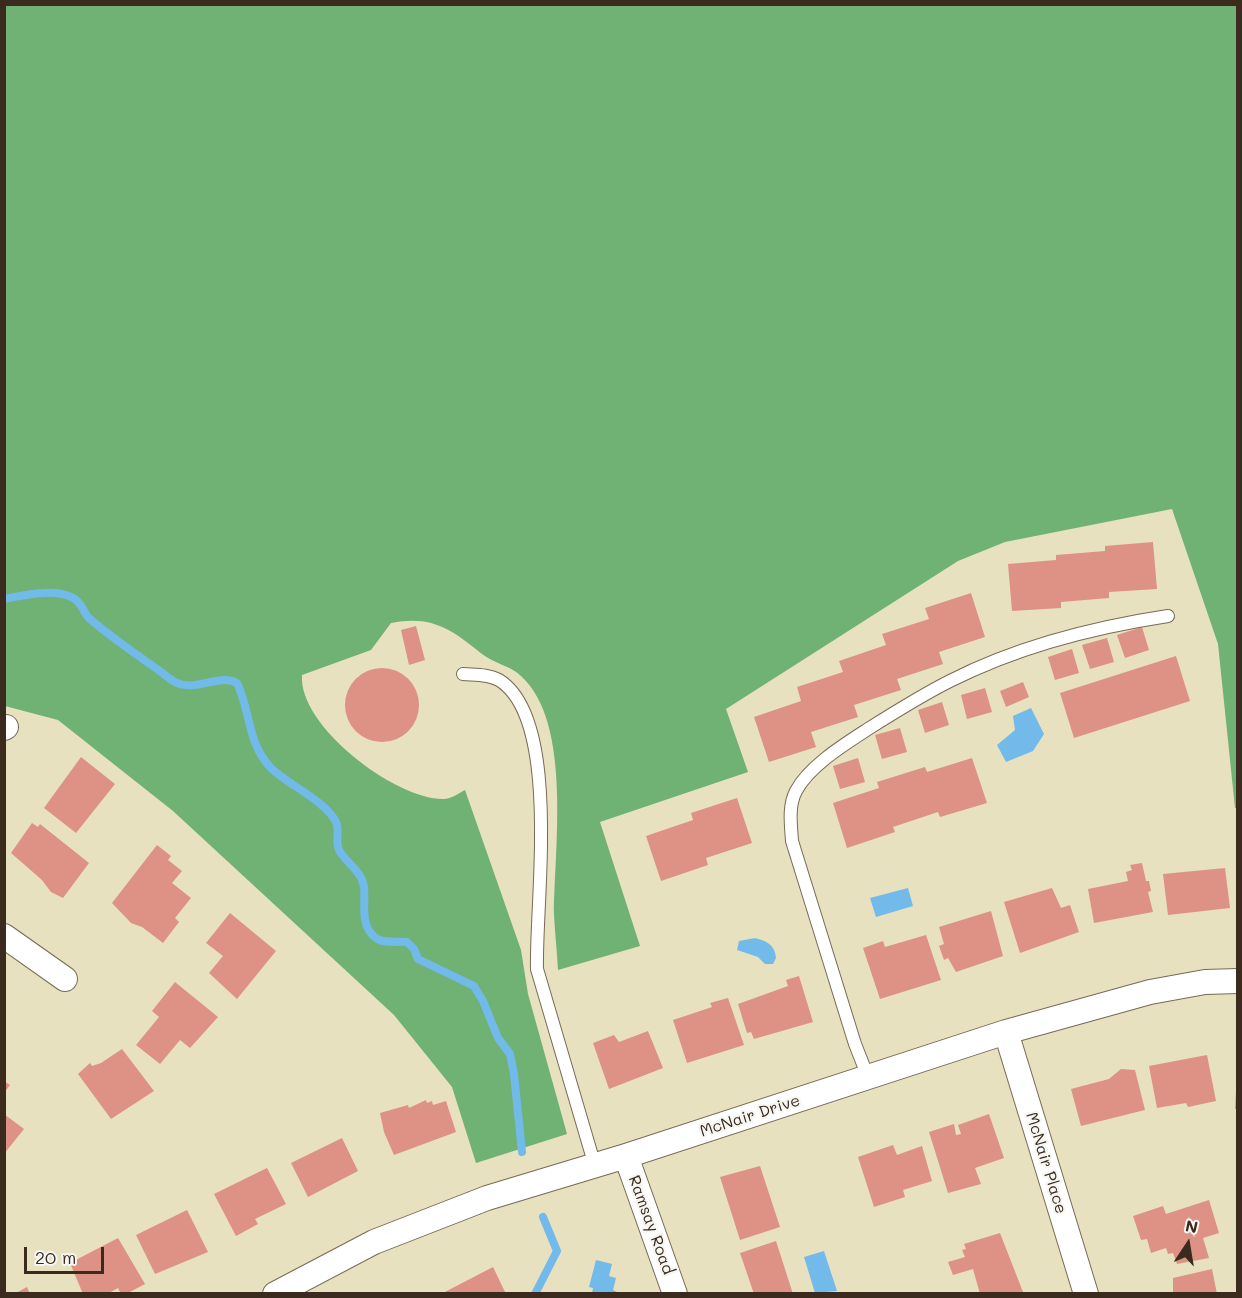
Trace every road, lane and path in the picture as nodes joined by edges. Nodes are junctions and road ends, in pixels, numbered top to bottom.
1 (1168, 616) dead end
2 (463, 674) dead end
3 (4, 936) edge
4 (65, 979) dead end
5 (1238, 981) edge
6 (1006, 1032) junction
7 (868, 1077) junction
8 (626, 1156) junction
9 (595, 1166) junction
10 (275, 1293) edge
11 (675, 1293) edge
12 (1086, 1293) edge

1 - 7 lane
2 - 9 lane
3 - 4 street
5 - 6 street, McNair Drive
6 - 7 street, McNair Drive
6 - 12 street, McNair Place
7 - 8 street, McNair Drive
8 - 9 street, McNair Drive
8 - 11 street, Ramsay Road
9 - 10 street, McNair Drive

